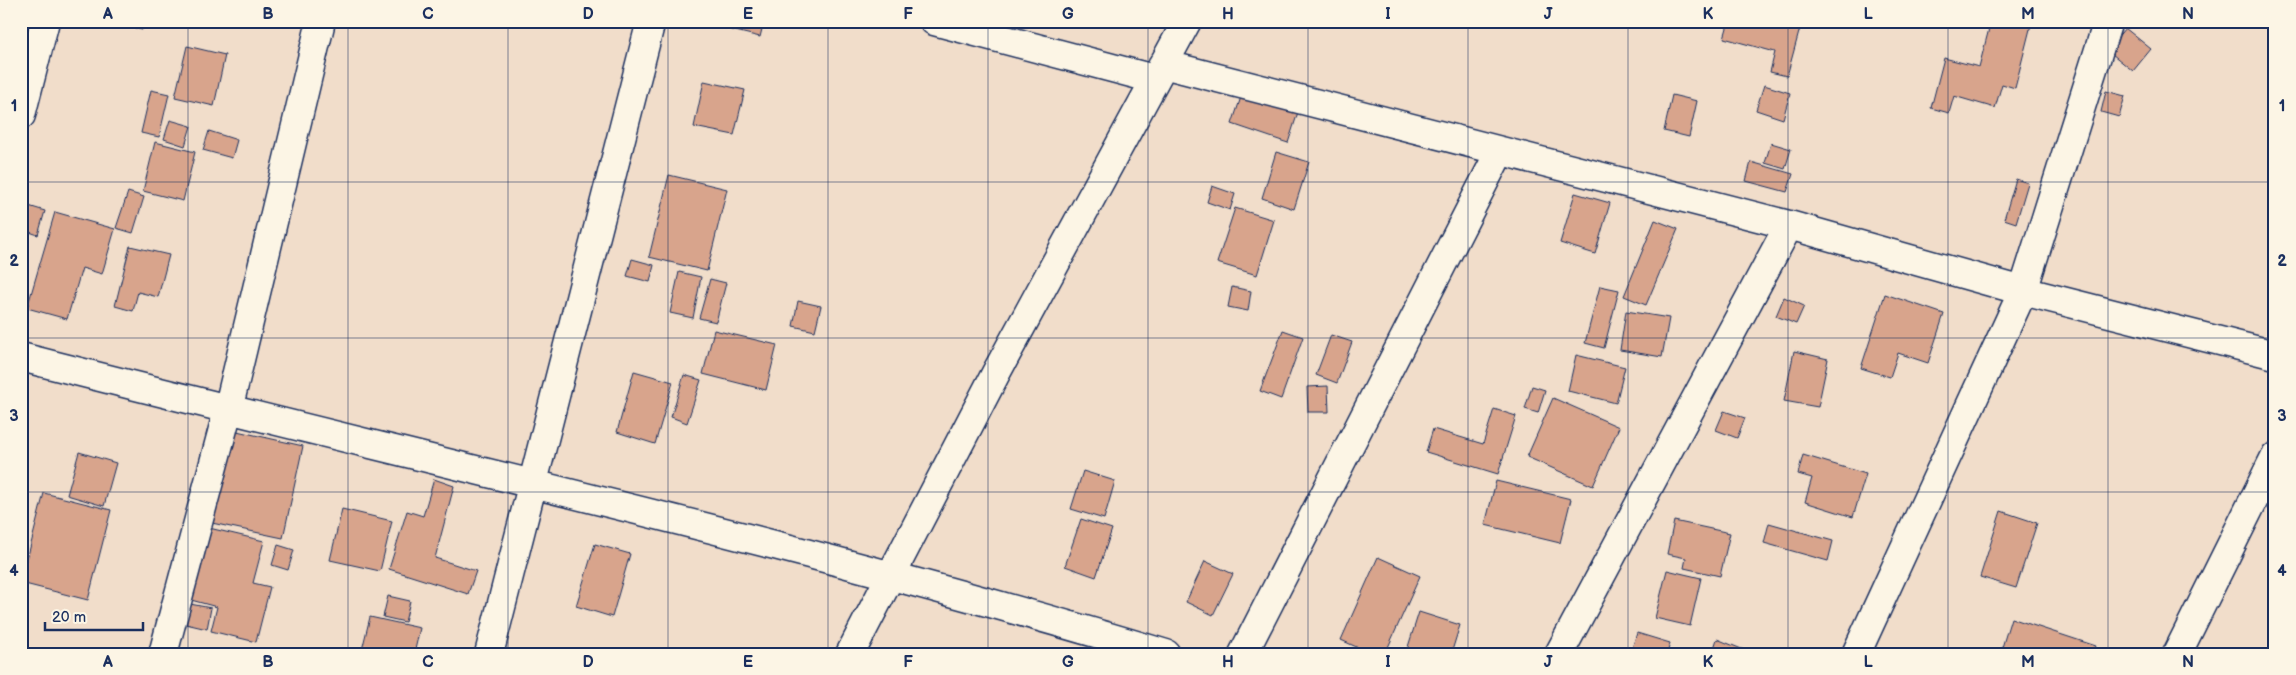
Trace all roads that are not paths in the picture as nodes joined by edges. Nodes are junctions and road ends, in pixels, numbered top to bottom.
1 (45, 21) edge
2 (321, 21) edge
3 (651, 21) edge
4 (1186, 21) edge
5 (2108, 21) edge
6 (945, 23) edge
7 (1158, 71) junction
8 (21, 115) edge
9 (1500, 151) junction
10 (1789, 225) junction
11 (2024, 291) junction
12 (2275, 355) edge
13 (21, 357) edge
14 (228, 410) junction
15 (2275, 457) edge
16 (532, 485) junction
17 (890, 574) junction
18 (163, 654) edge
19 (489, 654) edge
20 (850, 654) edge
21 (1166, 654) edge
22 (1243, 654) edge
23 (1559, 654) edge
24 (1856, 654) edge
25 (2176, 654) edge

1 - 8 street
2 - 14 street
3 - 16 street
4 - 7 street
5 - 11 street
6 - 7 street
7 - 9 street
7 - 17 street
9 - 10 street
9 - 22 street
10 - 11 street
10 - 23 street
11 - 12 street
11 - 24 street
13 - 14 street
14 - 16 street
14 - 18 street
15 - 25 street
16 - 17 street
16 - 19 street
17 - 20 street
17 - 21 street

